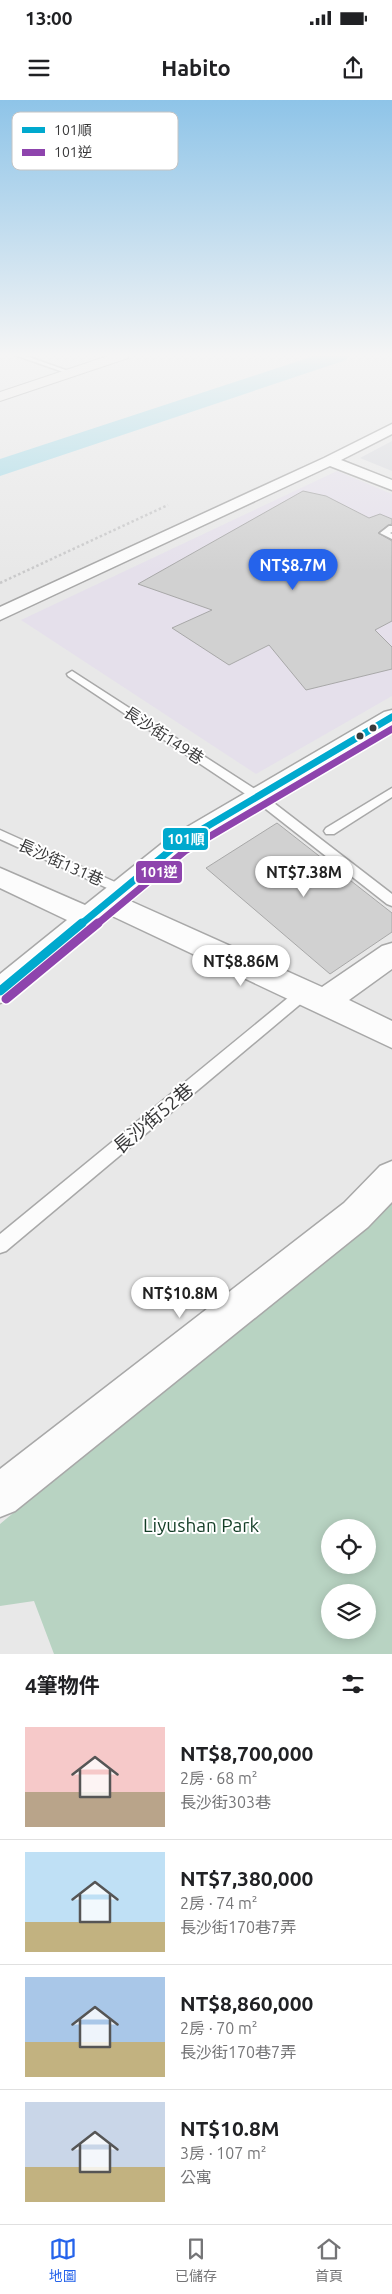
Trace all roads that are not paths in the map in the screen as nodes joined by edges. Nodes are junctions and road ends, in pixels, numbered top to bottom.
1 (392, 428) edge
2 (329, 461) junction
3 (392, 485) edge
4 (392, 528) edge
5 (392, 536) edge
6 (0, 614) edge
7 (72, 674) dead end
8 (392, 718) edge
9 (392, 792) edge
10 (256, 796) junction
11 (330, 831) dead end
12 (0, 834) edge
13 (0, 877) edge
14 (392, 901) edge
15 (105, 903) junction
16 (392, 954) edge
17 (0, 991) edge
18 (315, 997) junction
19 (392, 1035) edge
20 (392, 1177) edge
21 (0, 1245) edge
22 (0, 1496) edge

1 - 2 street
2 - 3 street
2 - 6 street
4 - 5 lane
7 - 10 lane, 長沙街149巷
8 - 10 street
9 - 11 lane
10 - 14 lane, 長沙街149巷
10 - 15 street
12 - 15 lane, 長沙街131巷
13 - 15 street
15 - 17 street
15 - 18 street
16 - 18 street
18 - 19 street
18 - 21 lane, 長沙街52巷
20 - 22 street

